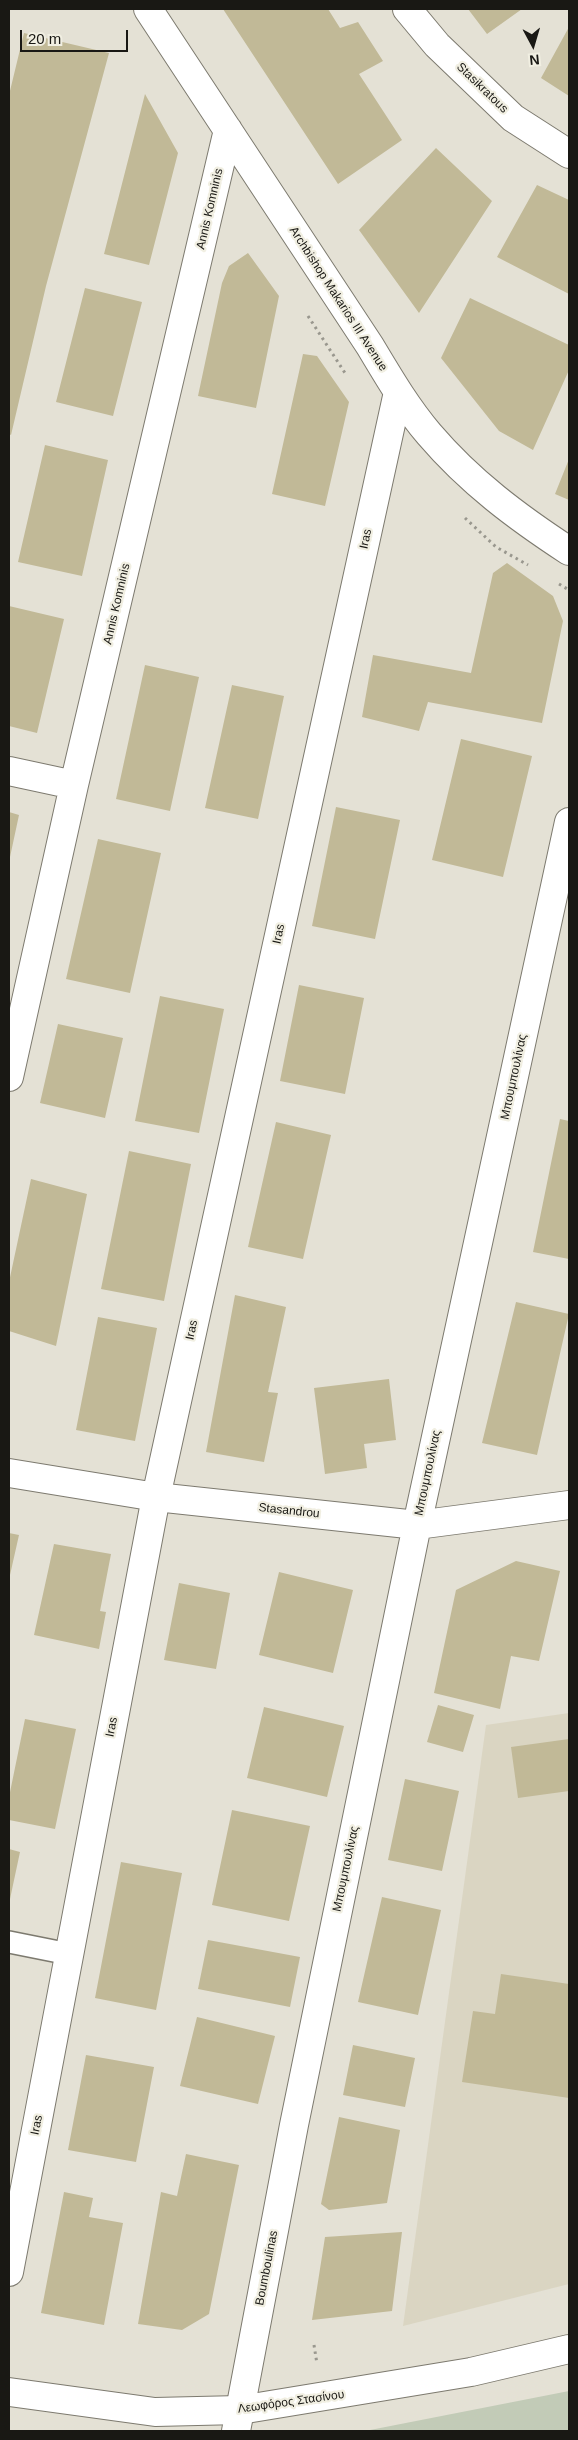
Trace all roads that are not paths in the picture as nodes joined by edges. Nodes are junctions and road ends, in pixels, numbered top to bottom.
1 (148, 9) edge
2 (407, 9) edge
3 (228, 130) junction
4 (569, 154) edge
5 (395, 405) junction
6 (569, 551) edge
7 (9, 771) edge
8 (74, 785) junction
9 (569, 822) edge
10 (9, 1078) edge
11 (9, 1473) edge
12 (156, 1497) junction
13 (569, 1505) edge
14 (417, 1526) junction
15 (9, 1942) edge
16 (69, 1954) junction
17 (294, 2125) joint
18 (14, 2220) edge
19 (9, 2272) edge
20 (569, 2349) edge
21 (9, 2392) edge
22 (238, 2421) edge

1 - 3 street, Archbishop Makarios III Avenue
2 - 4 street, Stasikratous
3 - 5 street, Archbishop Makarios III Avenue
3 - 8 street, Annis Komninis
5 - 6 street, Archbishop Makarios III Avenue
5 - 12 street, Iras
7 - 8 street
8 - 10 street, Annis Komninis
9 - 14 street, Μπουμπουλίνας
11 - 12 street, Stasandrou
12 - 14 street, Stasandrou
12 - 16 street, Iras
13 - 14 street, Stasandrou
14 - 17 street, Μπουμπουλίνας
15 - 16 lane
16 - 18 street, Iras
17 - 22 street, Boumboulinas
18 - 19 street, Iras
20 - 22 street, Λεωφόρος Στασίνου
21 - 22 street, Λεωφόρος Στασίνου

